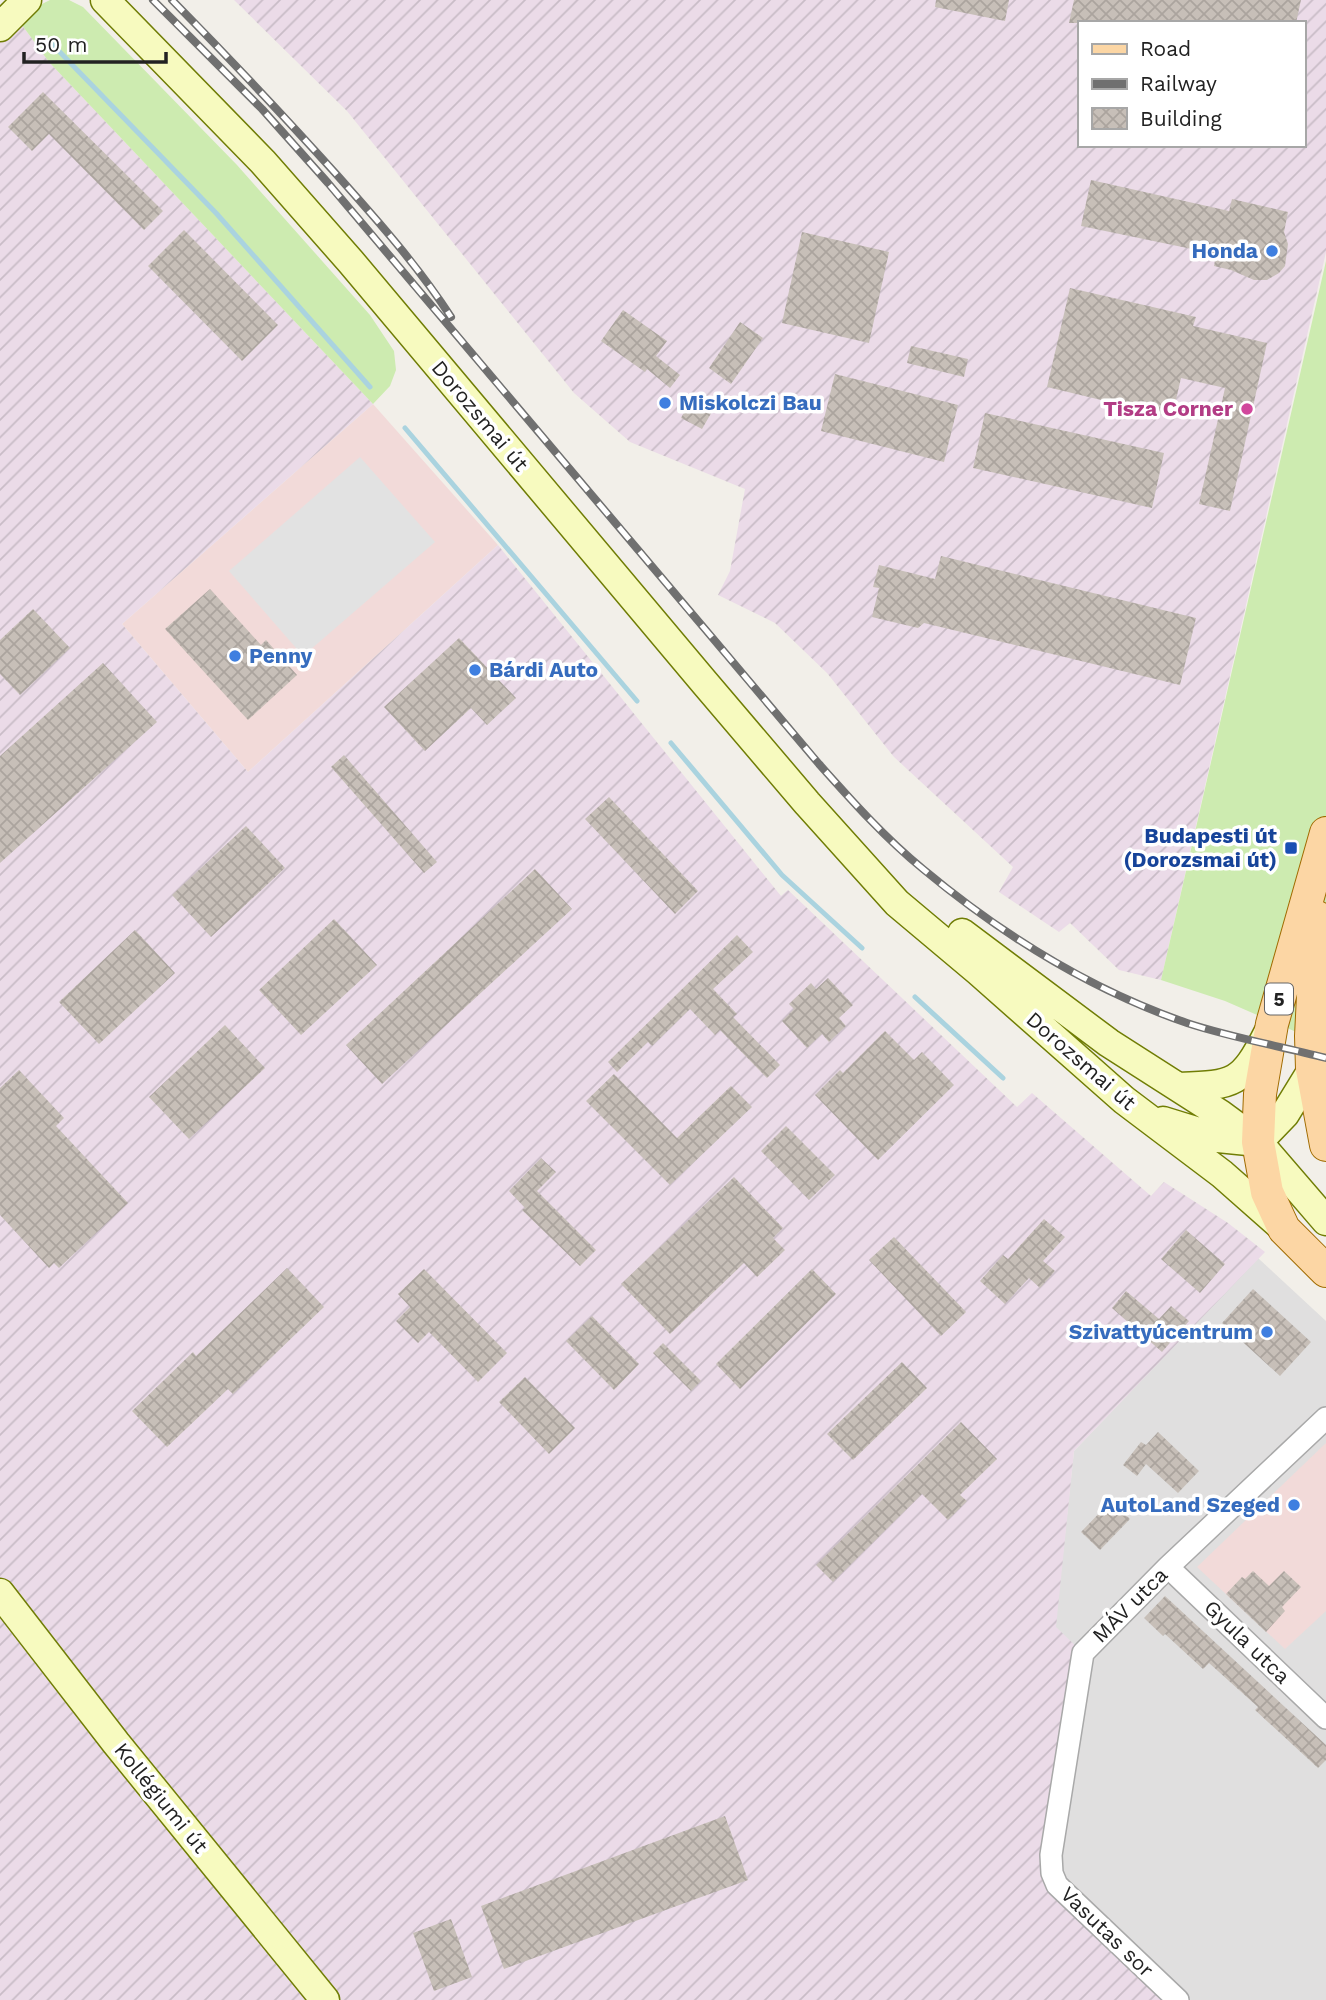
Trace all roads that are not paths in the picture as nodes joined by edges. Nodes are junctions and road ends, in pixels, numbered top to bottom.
1 (27, 0) edge
2 (105, 0) edge
3 (0, 27) edge
4 (842, 842) junction
5 (1323, 846) edge
6 (1272, 1024) junction
7 (1312, 1070) junction
8 (1179, 1087) junction
9 (1144, 1115) junction
10 (1258, 1142) junction
11 (1326, 1144) edge
12 (1326, 1221) edge
13 (1284, 1229) junction
14 (1326, 1271) edge
15 (1326, 1418) edge
16 (1168, 1567) junction
17 (0, 1593) edge
18 (1326, 1718) edge
19 (1051, 1855) joint
20 (325, 2000) edge
21 (1178, 2000) edge

1 - 3 main road
2 - 4 main road, Dorozsmai út
4 - 8 main road, Dorozsmai út
4 - 9 main road, Dorozsmai út
5 - 6 main road, 5
5 - 7 main road, 5
6 - 8 main road
6 - 10 main road, 5
7 - 10 main road
7 - 11 main road, 5
8 - 10 main road, Dorozsmai út
9 - 10 main road
9 - 13 main road, Dorozsmai út
10 - 12 main road, Dorozsmai út
10 - 13 main road, 5
13 - 14 main road, Dorozsmai út / 5
15 - 16 street, MÁV utca
16 - 18 street, Gyula utca
16 - 19 street, MÁV utca
17 - 20 main road, Kollégiumi út
19 - 21 street, Vasutas sor

